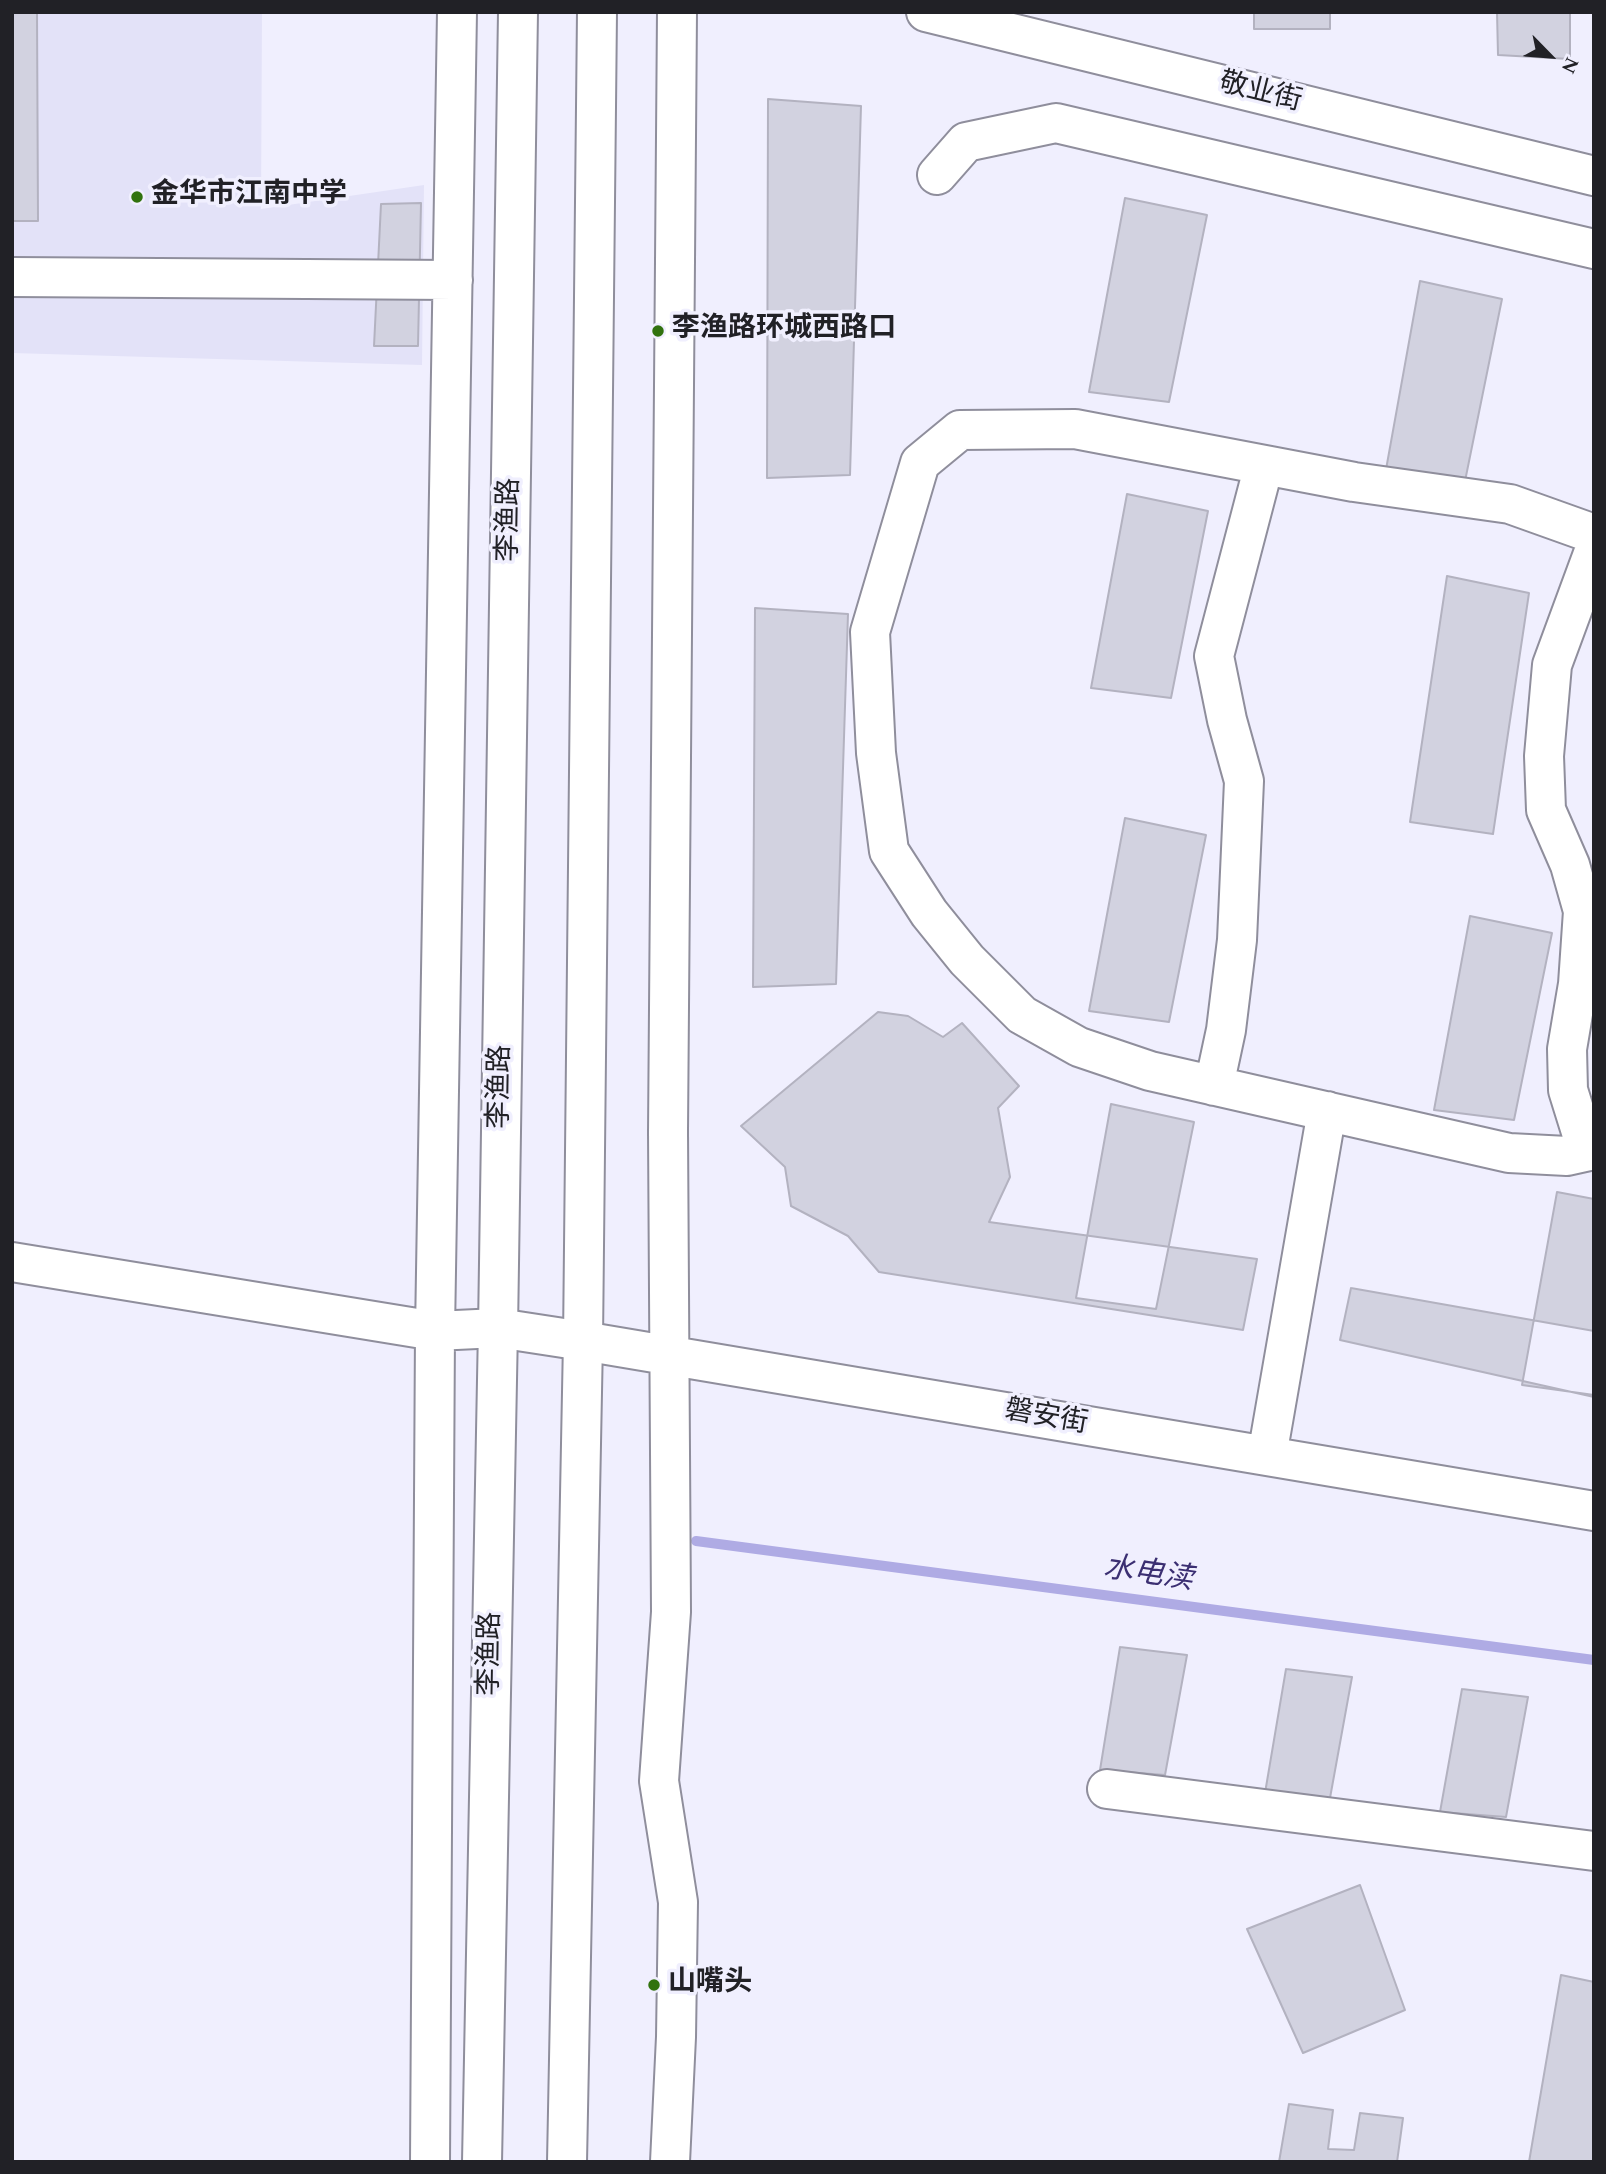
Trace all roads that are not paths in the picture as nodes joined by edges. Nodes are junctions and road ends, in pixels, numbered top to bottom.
1 (457, 12) edge
2 (518, 12) edge
3 (597, 12) edge
4 (677, 12) edge
5 (926, 12) edge
6 (937, 175) dead end
7 (1594, 176) edge
8 (1594, 249) edge
9 (12, 277) edge
10 (453, 280) junction
11 (1264, 465) junction
12 (1594, 534) edge
13 (1594, 551) edge
14 (1214, 1086) junction
15 (1327, 1111) junction
16 (1593, 1151) edge
17 (12, 1262) edge
18 (499, 1328) junction
19 (435, 1331) junction
20 (583, 1341) junction
21 (669, 1355) junction
22 (1267, 1456) junction
23 (1594, 1511) edge
24 (1107, 1789) dead end
25 (1594, 1851) edge
26 (430, 2162) edge
27 (482, 2162) edge
28 (567, 2162) edge
29 (670, 2162) edge

1 - 10 main road
2 - 18 main road, 李渔路
3 - 20 main road
4 - 21 main road
5 - 7 main road, 敬业街
6 - 8 main road
9 - 10 main road
10 - 19 main road
11 - 12 main road
11 - 14 main road
11 - 14 main road
13 - 16 main road
14 - 15 main road
15 - 16 main road
15 - 22 main road
17 - 19 main road, 磐安街
18 - 19 main road, 磐安街
18 - 20 main road, 磐安街
18 - 27 main road, 李渔路
19 - 26 main road
20 - 21 main road, 磐安街
20 - 28 main road
21 - 22 main road, 磐安街
21 - 29 main road
22 - 23 main road, 磐安街
24 - 25 main road

